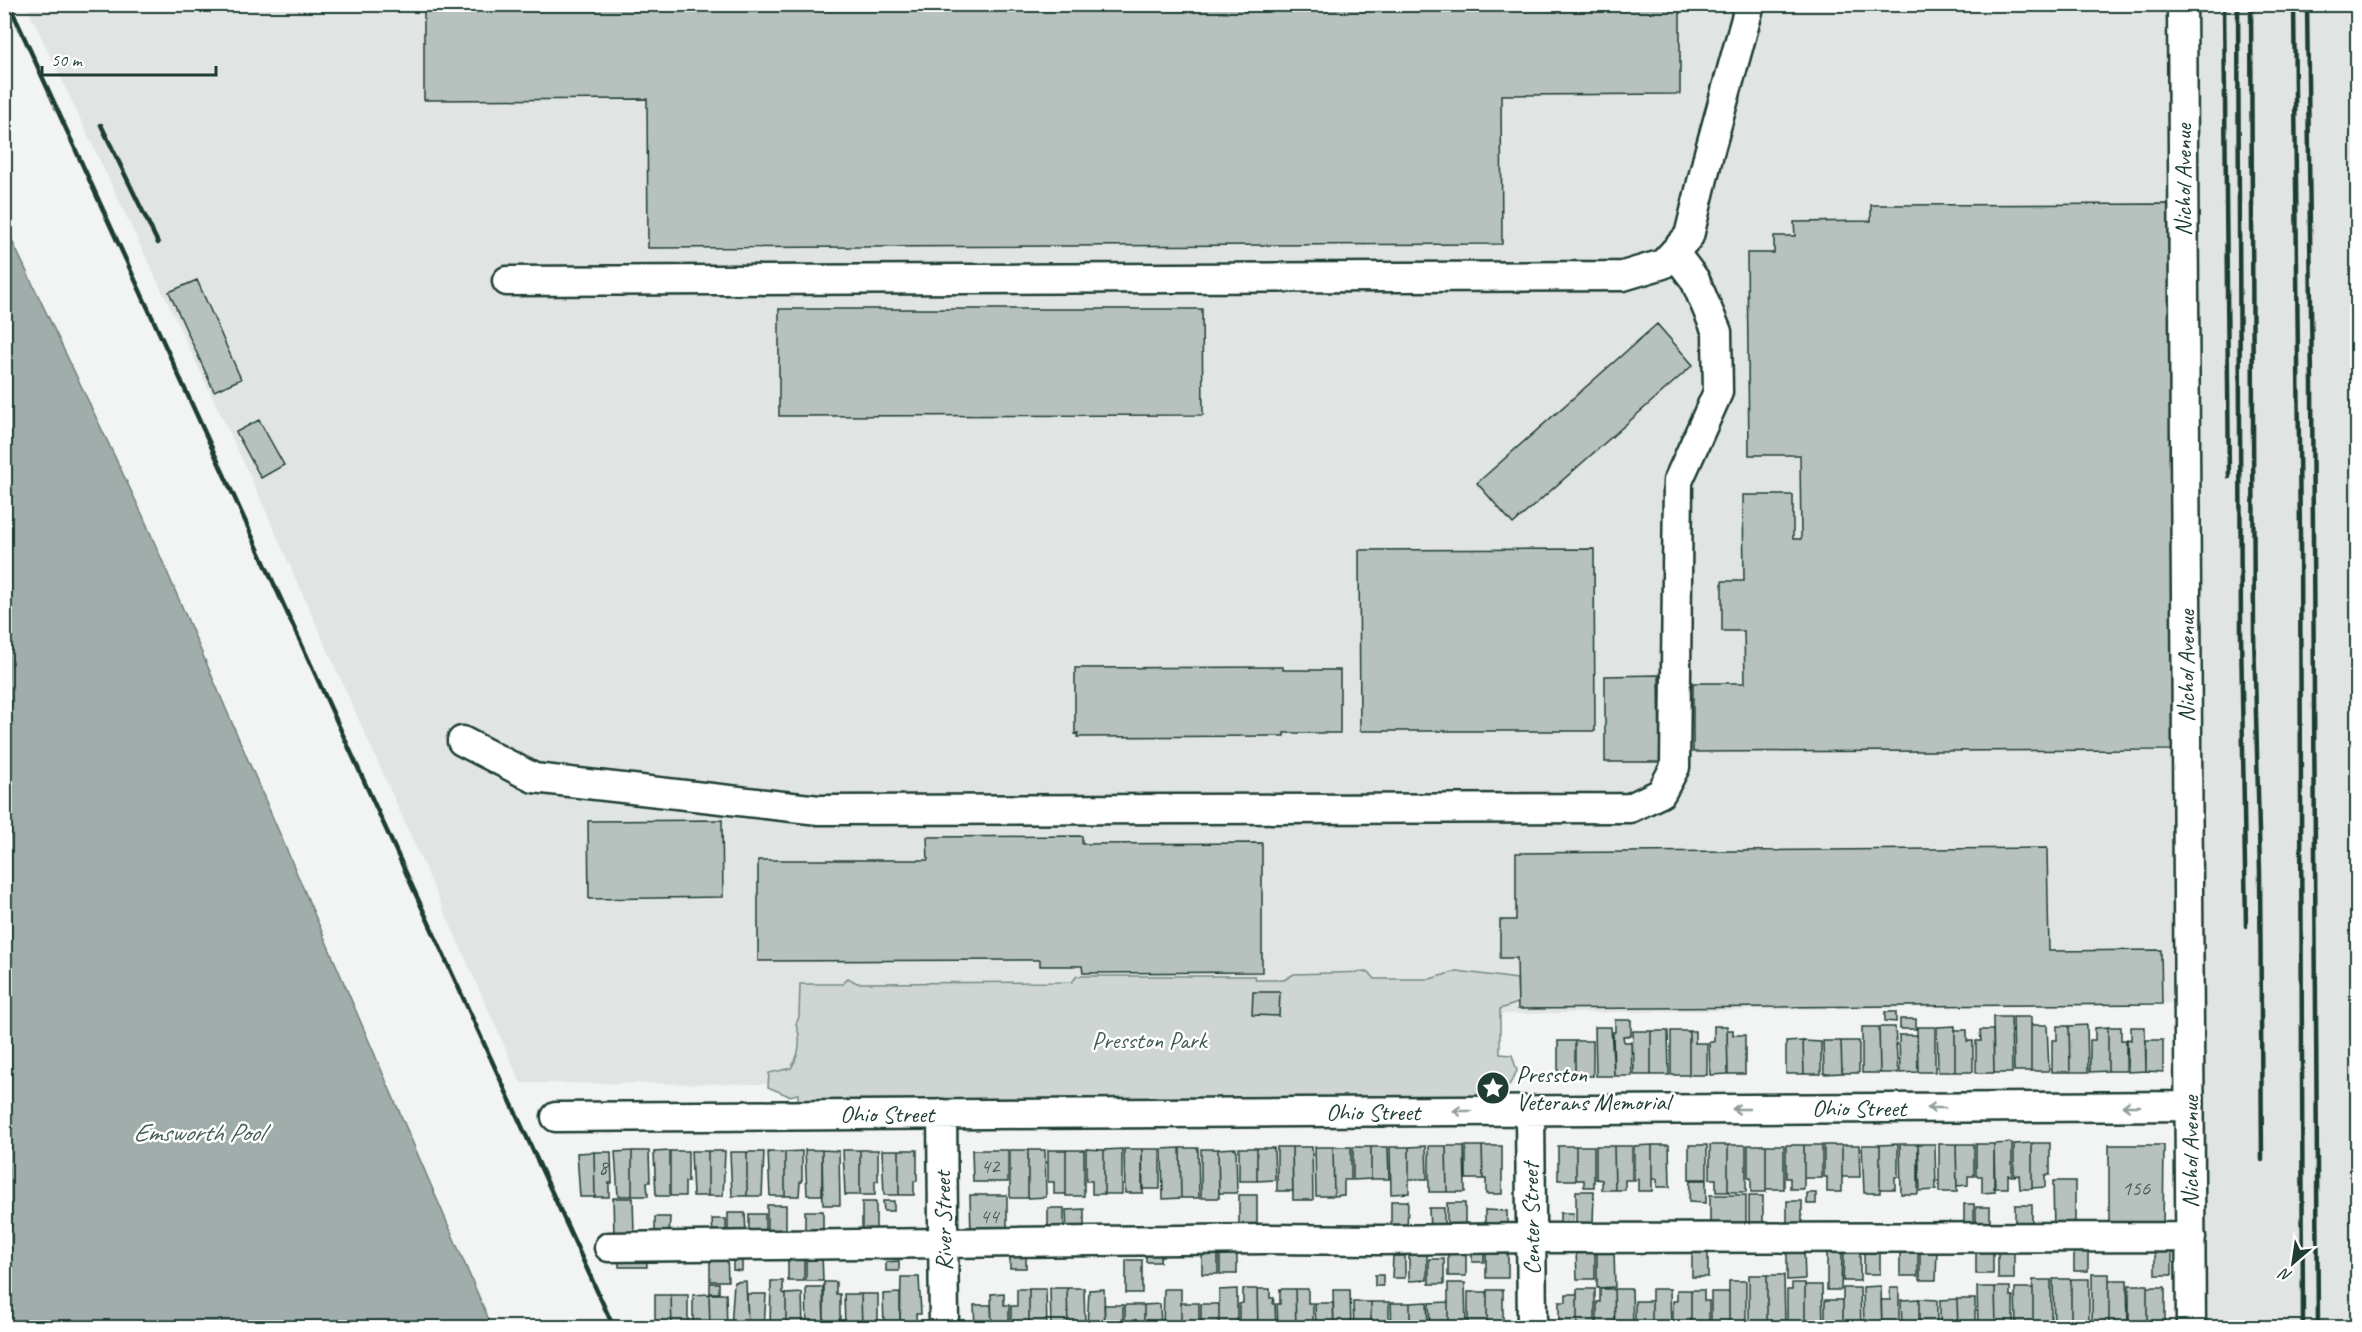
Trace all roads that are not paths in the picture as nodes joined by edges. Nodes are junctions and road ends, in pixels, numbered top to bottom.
1 (1750, 4) edge
2 (2182, 4) edge
3 (1674, 252) junction
4 (507, 281) dead end
5 (462, 741) dead end
6 (2189, 1106) junction
7 (1530, 1111) junction
8 (942, 1114) junction
9 (556, 1117) dead end
10 (2191, 1237) junction
11 (1530, 1238) junction
12 (944, 1243) junction
13 (609, 1247) dead end
14 (944, 1328) edge
15 (1532, 1328) edge
16 (2191, 1328) edge

1 - 3 street
2 - 6 street, Nichol Avenue
3 - 4 street
3 - 5 street
6 -> 7 street, Ohio Street
6 - 10 street, Nichol Avenue
7 -> 8 street, Ohio Street
7 - 11 street, Center Street
8 - 9 street, Ohio Street
8 - 12 street, River Street
10 - 11 street
10 - 16 street, Nichol Avenue
11 - 12 street
11 - 15 street, Center Street
12 - 13 street
12 - 14 street, River Street

